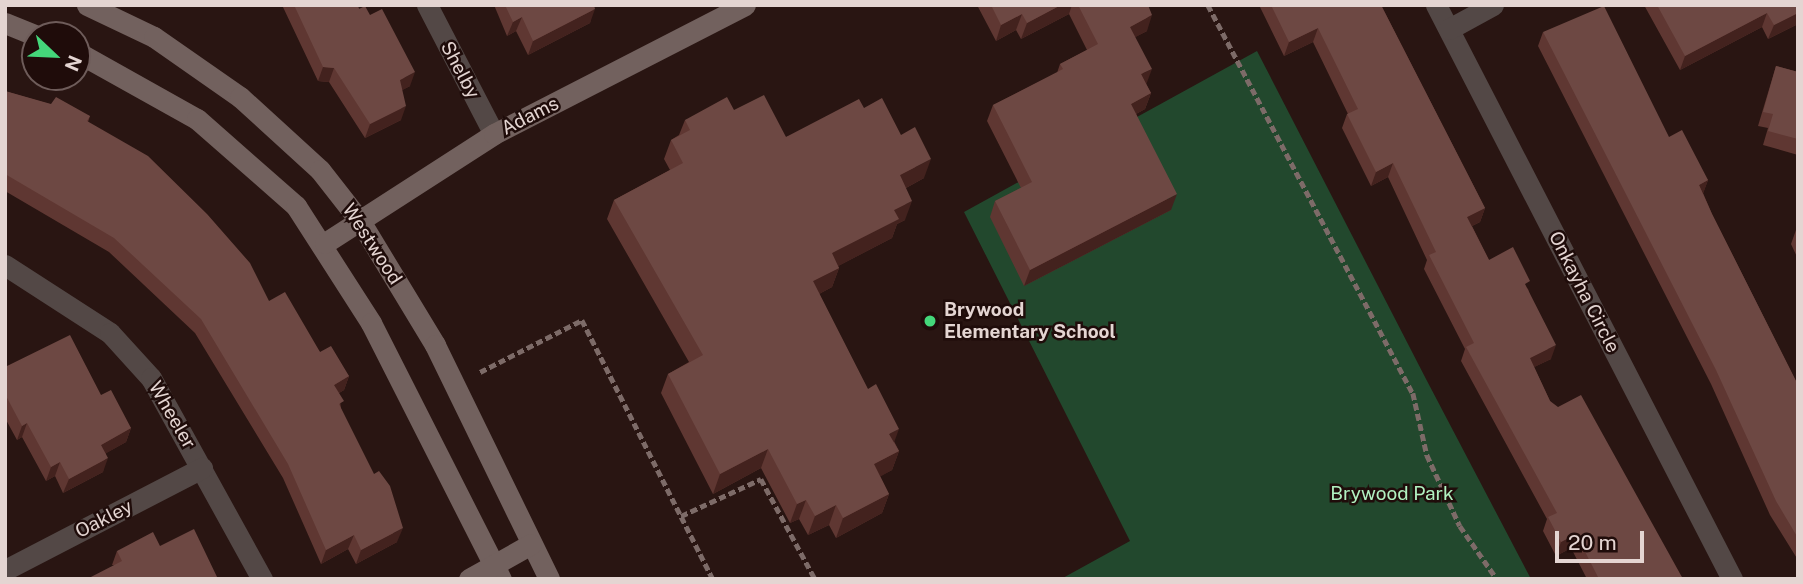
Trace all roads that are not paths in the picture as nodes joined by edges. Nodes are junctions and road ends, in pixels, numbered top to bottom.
1 (87, 5) edge
2 (427, 5) edge
3 (745, 5) edge
4 (1436, 5) edge
5 (1493, 5) edge
6 (1448, 29) junction
7 (91, 60) edge
8 (494, 134) junction
9 (360, 221) junction
10 (325, 243) junction
11 (5, 265) edge
12 (202, 468) junction
13 (531, 544) junction
14 (5, 570) edge
15 (498, 572) edge
16 (261, 579) edge
17 (469, 579) edge
18 (549, 579) edge
19 (1732, 579) edge

1 - 9 street, Westwood
2 - 8 street, Shelby
3 - 8 street, Adams
4 - 6 street, Onkayha Circle
5 - 6 street
6 - 19 street, Onkayha Circle
7 - 10 street, Westwood
8 - 9 street, Adams
9 - 10 street, Adams
9 - 13 street, Westwood
10 - 15 street, Westwood
11 - 12 street, Wheeler
12 - 14 street, Oakley
12 - 16 street, Wheeler
13 - 15 street
13 - 18 street, Westwood
15 - 17 street

